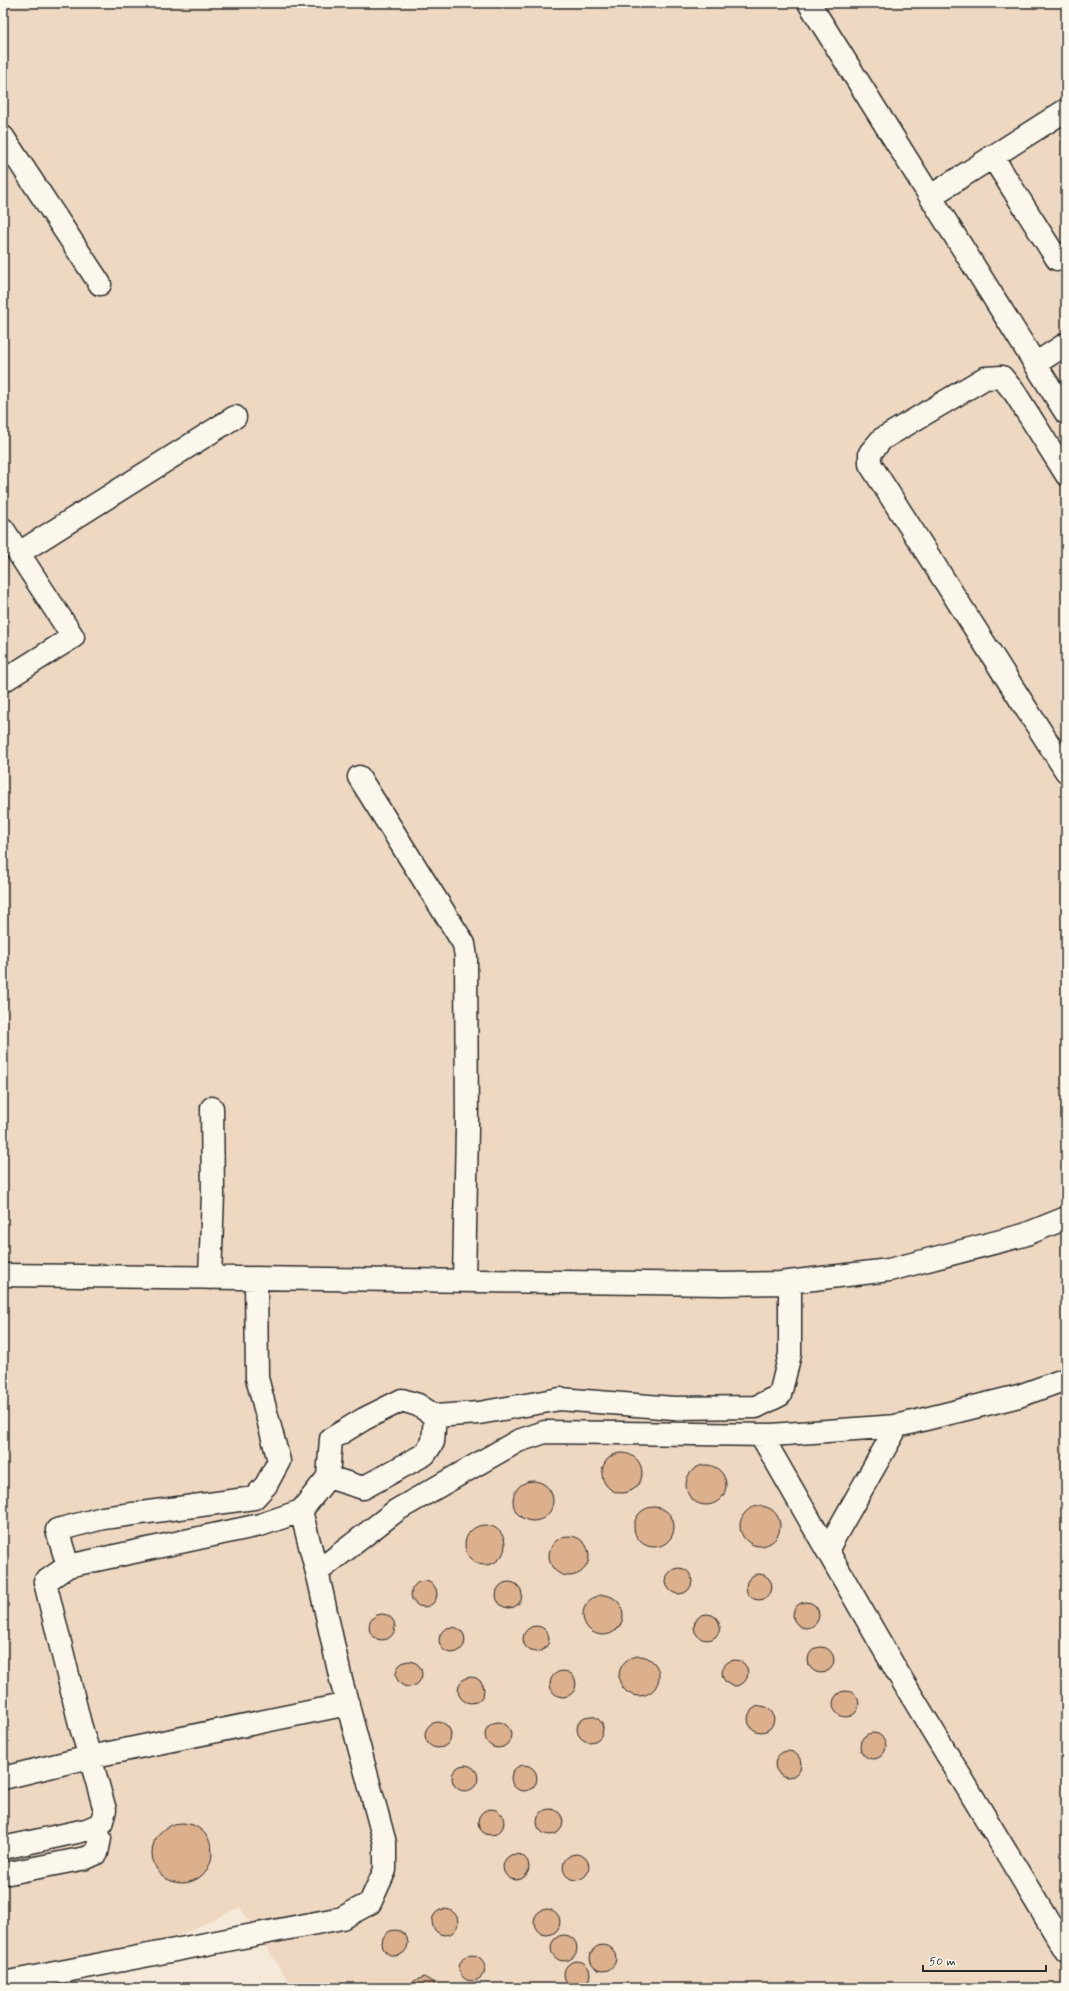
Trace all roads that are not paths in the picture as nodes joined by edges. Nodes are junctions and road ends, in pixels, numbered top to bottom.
1 (809, 3) edge
2 (1066, 110) edge
3 (3, 137) edge
4 (992, 156) junction
5 (931, 196) junction
6 (1066, 254) edge
7 (100, 284) dead end
8 (1066, 344) edge
9 (1035, 364) junction
10 (1066, 413) edge
11 (235, 417) dead end
12 (1066, 474) edge
13 (3, 529) edge
14 (19, 553) junction
15 (3, 681) edge
16 (1066, 771) edge
17 (359, 777) dead end
18 (212, 1108) dead end
19 (1066, 1218) edge
20 (3, 1275) edge
21 (210, 1278) junction
22 (256, 1279) junction
23 (464, 1280) junction
24 (790, 1282) junction
25 (1065, 1381) edge
26 (435, 1416) junction
27 (898, 1425) junction
28 (761, 1435) junction
29 (328, 1477) junction
30 (301, 1511) junction
31 (827, 1550) junction
32 (68, 1566) junction
33 (317, 1572) junction
34 (348, 1704) junction
35 (90, 1757) junction
36 (3, 1778) edge
37 (103, 1802) junction
38 (3, 1836) edge
39 (100, 1838) junction
40 (3, 1848) edge
41 (3, 1862) edge
42 (3, 1872) edge
43 (1066, 1951) edge
44 (3, 1983) edge

1 - 5 street
2 - 4 street
3 - 7 street
4 - 5 street
4 - 6 street
5 - 9 street
8 - 9 street
9 - 10 street
11 - 14 street
12 - 16 street
13 - 14 street
14 - 15 street
17 - 23 street
18 - 21 street
19 - 24 street
20 - 21 street
21 - 22 street
22 - 23 street
22 - 32 street
23 - 24 street
24 - 26 street
25 - 27 street
26 - 29 street
26 - 29 street
27 - 28 street
27 - 31 street
28 - 31 street
28 - 33 street
29 - 30 street
30 - 32 street
30 - 33 street
31 - 43 street
32 - 35 street
33 - 34 street
34 - 35 street
34 - 44 street
35 - 36 street
35 - 37 street
37 - 38 street
37 - 39 street
37 - 40 street
39 - 41 street
39 - 42 street

